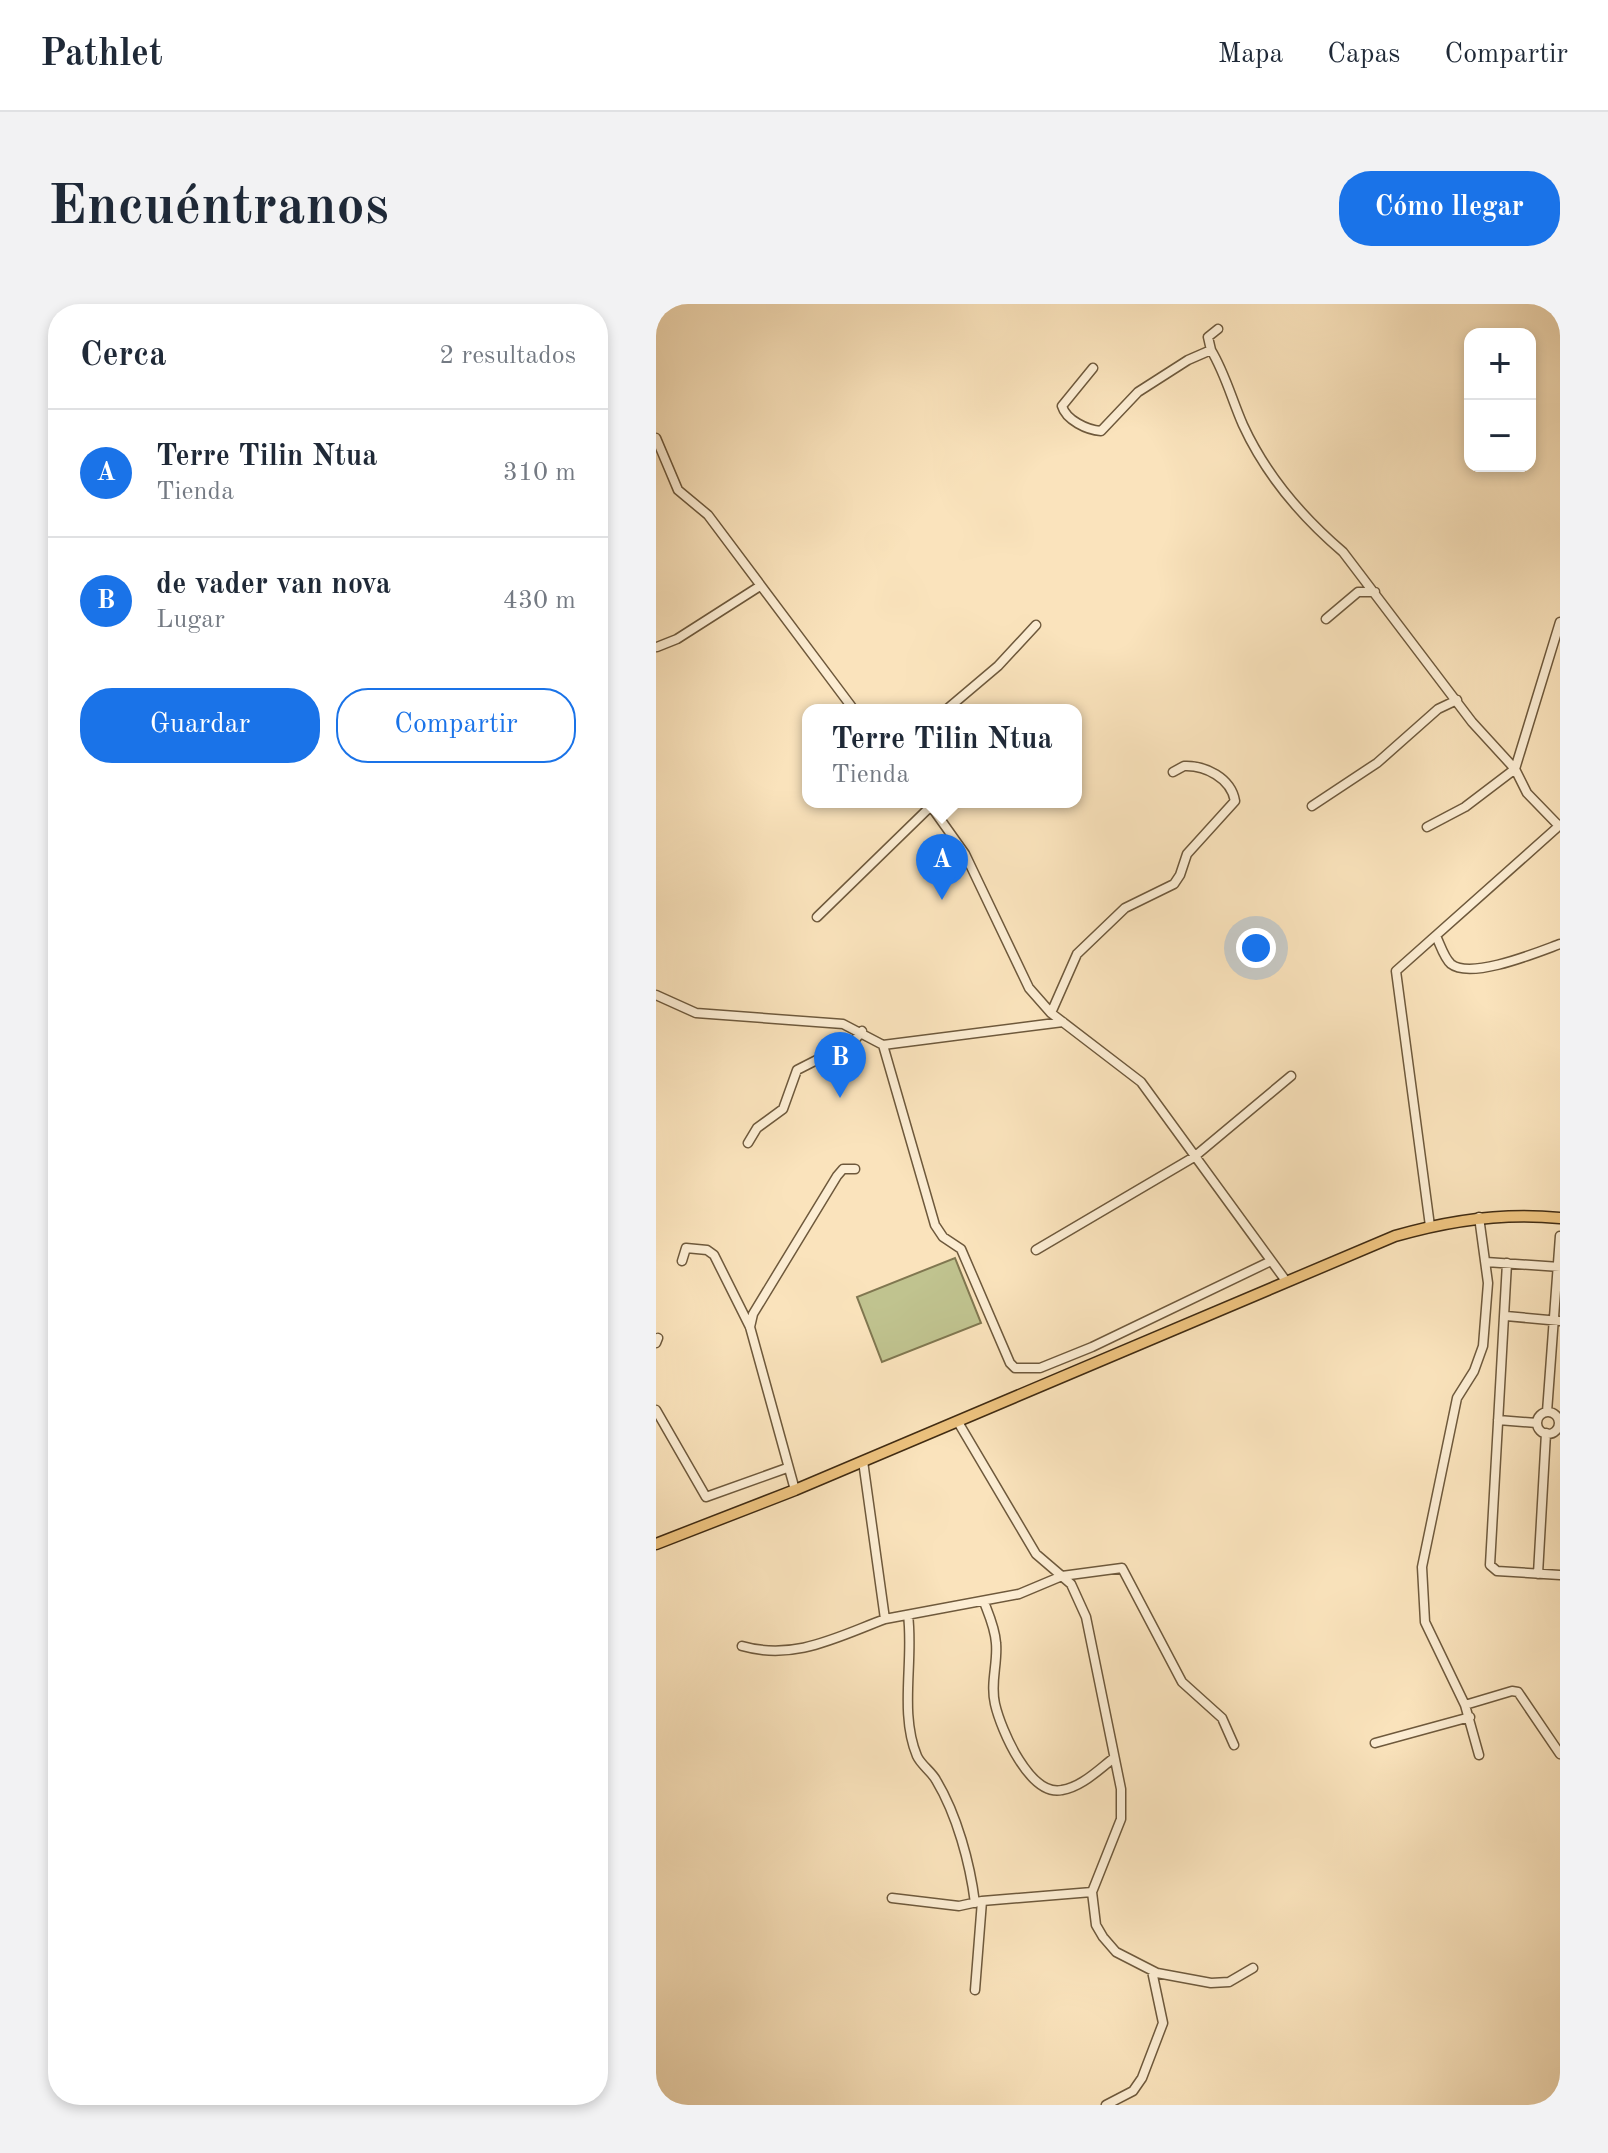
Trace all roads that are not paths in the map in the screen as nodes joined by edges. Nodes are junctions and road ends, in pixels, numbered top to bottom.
1 (1218, 329) dead end
2 (1211, 350) junction
3 (1093, 368) dead end
4 (656, 438) edge
5 (760, 586) junction
6 (1376, 593) junction
7 (1326, 619) dead end
8 (1560, 622) edge
9 (1036, 625) dead end
10 (657, 647) edge
11 (1457, 700) junction
12 (849, 704) edge
13 (953, 704) edge
14 (1515, 769) junction
15 (1173, 772) dead end
16 (1312, 806) dead end
17 (925, 808) edge
18 (932, 808) edge
19 (1560, 826) edge
20 (1427, 827) dead end
21 (817, 917) dead end
22 (1436, 936) junction
23 (1560, 944) edge
24 (656, 995) edge
25 (1051, 1013) junction
26 (1063, 1022) junction
27 (862, 1031) junction
28 (883, 1045) junction
29 (1291, 1076) dead end
30 (748, 1143) dead end
31 (1194, 1157) junction
32 (855, 1169) dead end
33 (1479, 1217) junction
34 (1560, 1218) edge
35 (1430, 1226) junction
36 (1560, 1236) edge
37 (1036, 1250) dead end
38 (682, 1261) dead end
39 (1271, 1261) junction
40 (1486, 1262) junction
41 (1507, 1263) junction
42 (1558, 1266) edge
43 (1286, 1281) junction
44 (1506, 1316) junction
45 (1557, 1321) edge
46 (750, 1327) junction
47 (656, 1410) edge
48 (1547, 1412) junction
49 (1498, 1420) junction
50 (958, 1422) junction
51 (1559, 1422) edge
52 (1537, 1423) junction
53 (1546, 1433) junction
54 (863, 1461) junction
55 (787, 1468) junction
56 (795, 1490) junction
57 (656, 1544) edge
58 (1538, 1574) junction
59 (1560, 1575) edge
60 (1062, 1576) junction
61 (984, 1602) junction
62 (908, 1615) junction
63 (885, 1619) junction
64 (742, 1646) dead end
65 (1465, 1705) junction
66 (1470, 1717) junction
67 (1375, 1743) dead end
68 (1234, 1745) dead end
69 (1560, 1754) edge
70 (1479, 1755) dead end
71 (1114, 1758) junction
72 (1092, 1892) junction
73 (892, 1898) dead end
74 (978, 1902) junction
75 (1253, 1968) dead end
76 (1152, 1971) junction
77 (975, 1990) dead end
78 (1106, 2105) edge

1 - 2 street
2 - 3 street
2 - 6 street
4 - 5 street
5 - 10 street
5 - 12 street
6 - 7 street
6 - 11 street
8 - 14 street
9 - 13 street
11 - 14 street
11 - 16 street
14 - 19 street
14 - 20 street
15 - 25 street
17 - 21 street
18 - 25 street
19 - 22 street
22 - 23 street
22 - 35 street
24 - 27 street
25 - 26 street
26 - 28 street
26 - 31 street
27 - 28 street
27 - 30 street
28 - 39 street
29 - 31 street
31 - 37 street
31 - 39 street
32 - 46 street
33 - 34 main road
33 - 35 main road
33 - 40 street
35 - 43 main road
36 - 42 street
38 - 46 street
39 - 43 street
40 - 41 street
40 - 65 street
41 - 42 street
41 - 44 street
42 - 45 street
43 - 50 main road
44 - 45 street
44 - 49 street
45 - 48 street
46 - 55 street
47 - 55 street
48 - 51 street
48 - 52 street
49 - 52 street
49 - 58 street
50 - 54 main road
50 - 60 street
51 - 53 street
52 - 53 street
53 - 58 street
54 - 56 main road
54 - 63 street
55 - 56 street
56 - 57 main road
58 - 59 street
60 - 61 street
60 - 68 street
60 - 71 street
61 - 62 street
61 - 71 street
62 - 63 street
62 - 74 street
63 - 64 street
65 - 66 street
65 - 69 street
66 - 67 street
66 - 70 street
71 - 72 street
72 - 74 street
72 - 76 street
73 - 74 street
74 - 77 street
75 - 76 street
76 - 78 street

